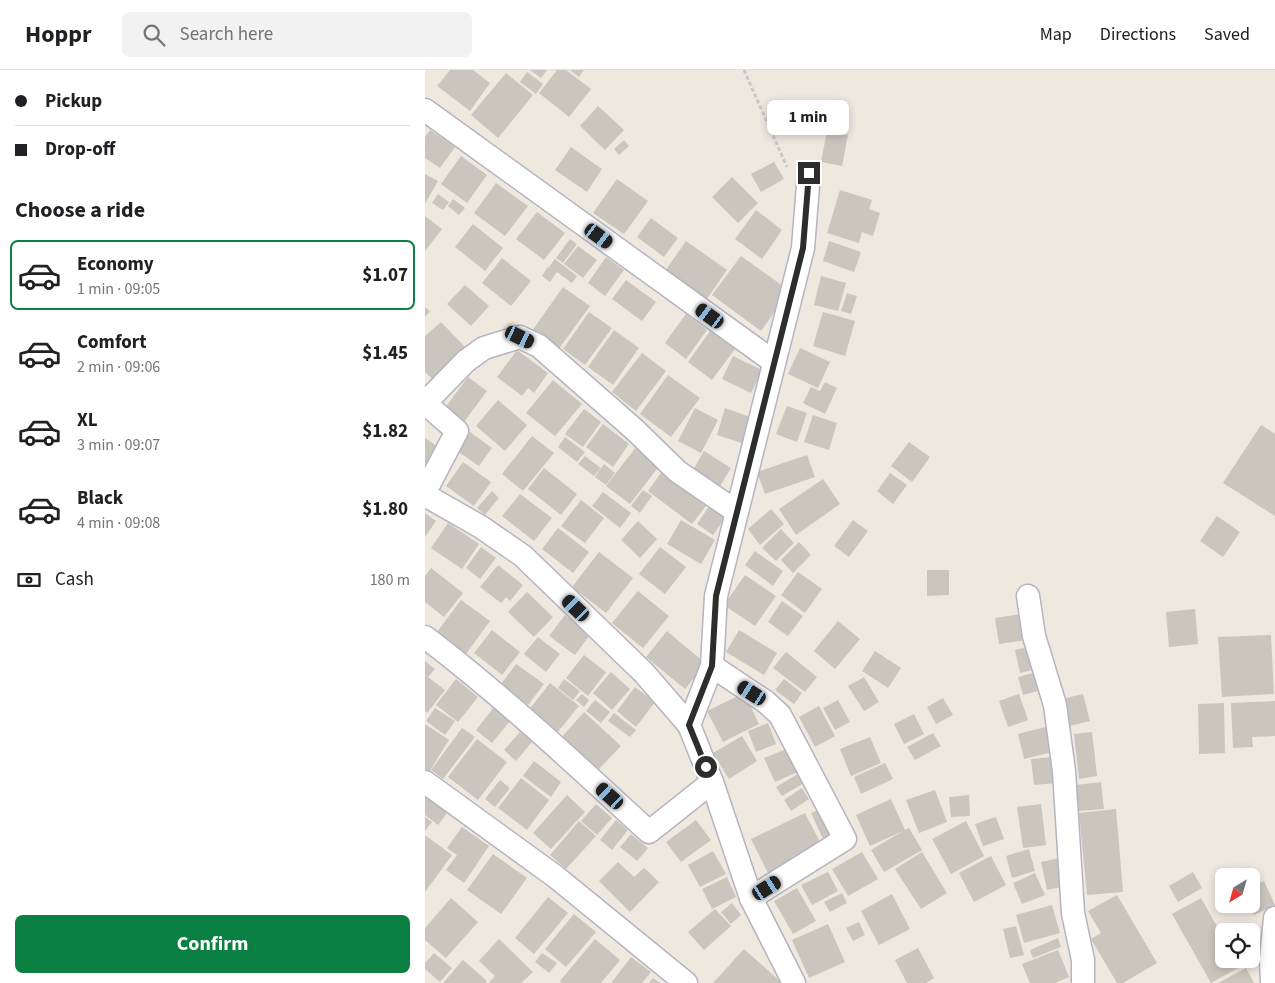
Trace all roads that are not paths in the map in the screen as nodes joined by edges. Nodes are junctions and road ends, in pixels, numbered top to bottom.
1 (425, 110) edge
2 (800, 175) road end
3 (774, 362) junction
4 (425, 403) edge
5 (425, 493) edge
6 (737, 512) junction
7 (1028, 596) dead end
8 (425, 637) edge
9 (712, 666) junction
10 (689, 725) junction
11 (425, 782) edge
12 (712, 782) junction
13 (751, 898) junction
14 (1275, 918) edge
15 (687, 983) edge
16 (794, 983) edge
17 (1083, 983) edge
18 (1272, 983) edge

1 - 3 street
2 - 3 street
3 - 6 street
4 - 5 street
4 - 6 street
5 - 10 street
6 - 9 street
7 - 17 street
8 - 12 street
9 - 10 street
9 - 13 street
10 - 12 street
11 - 15 street
12 - 13 street
13 - 16 street
14 - 18 street

